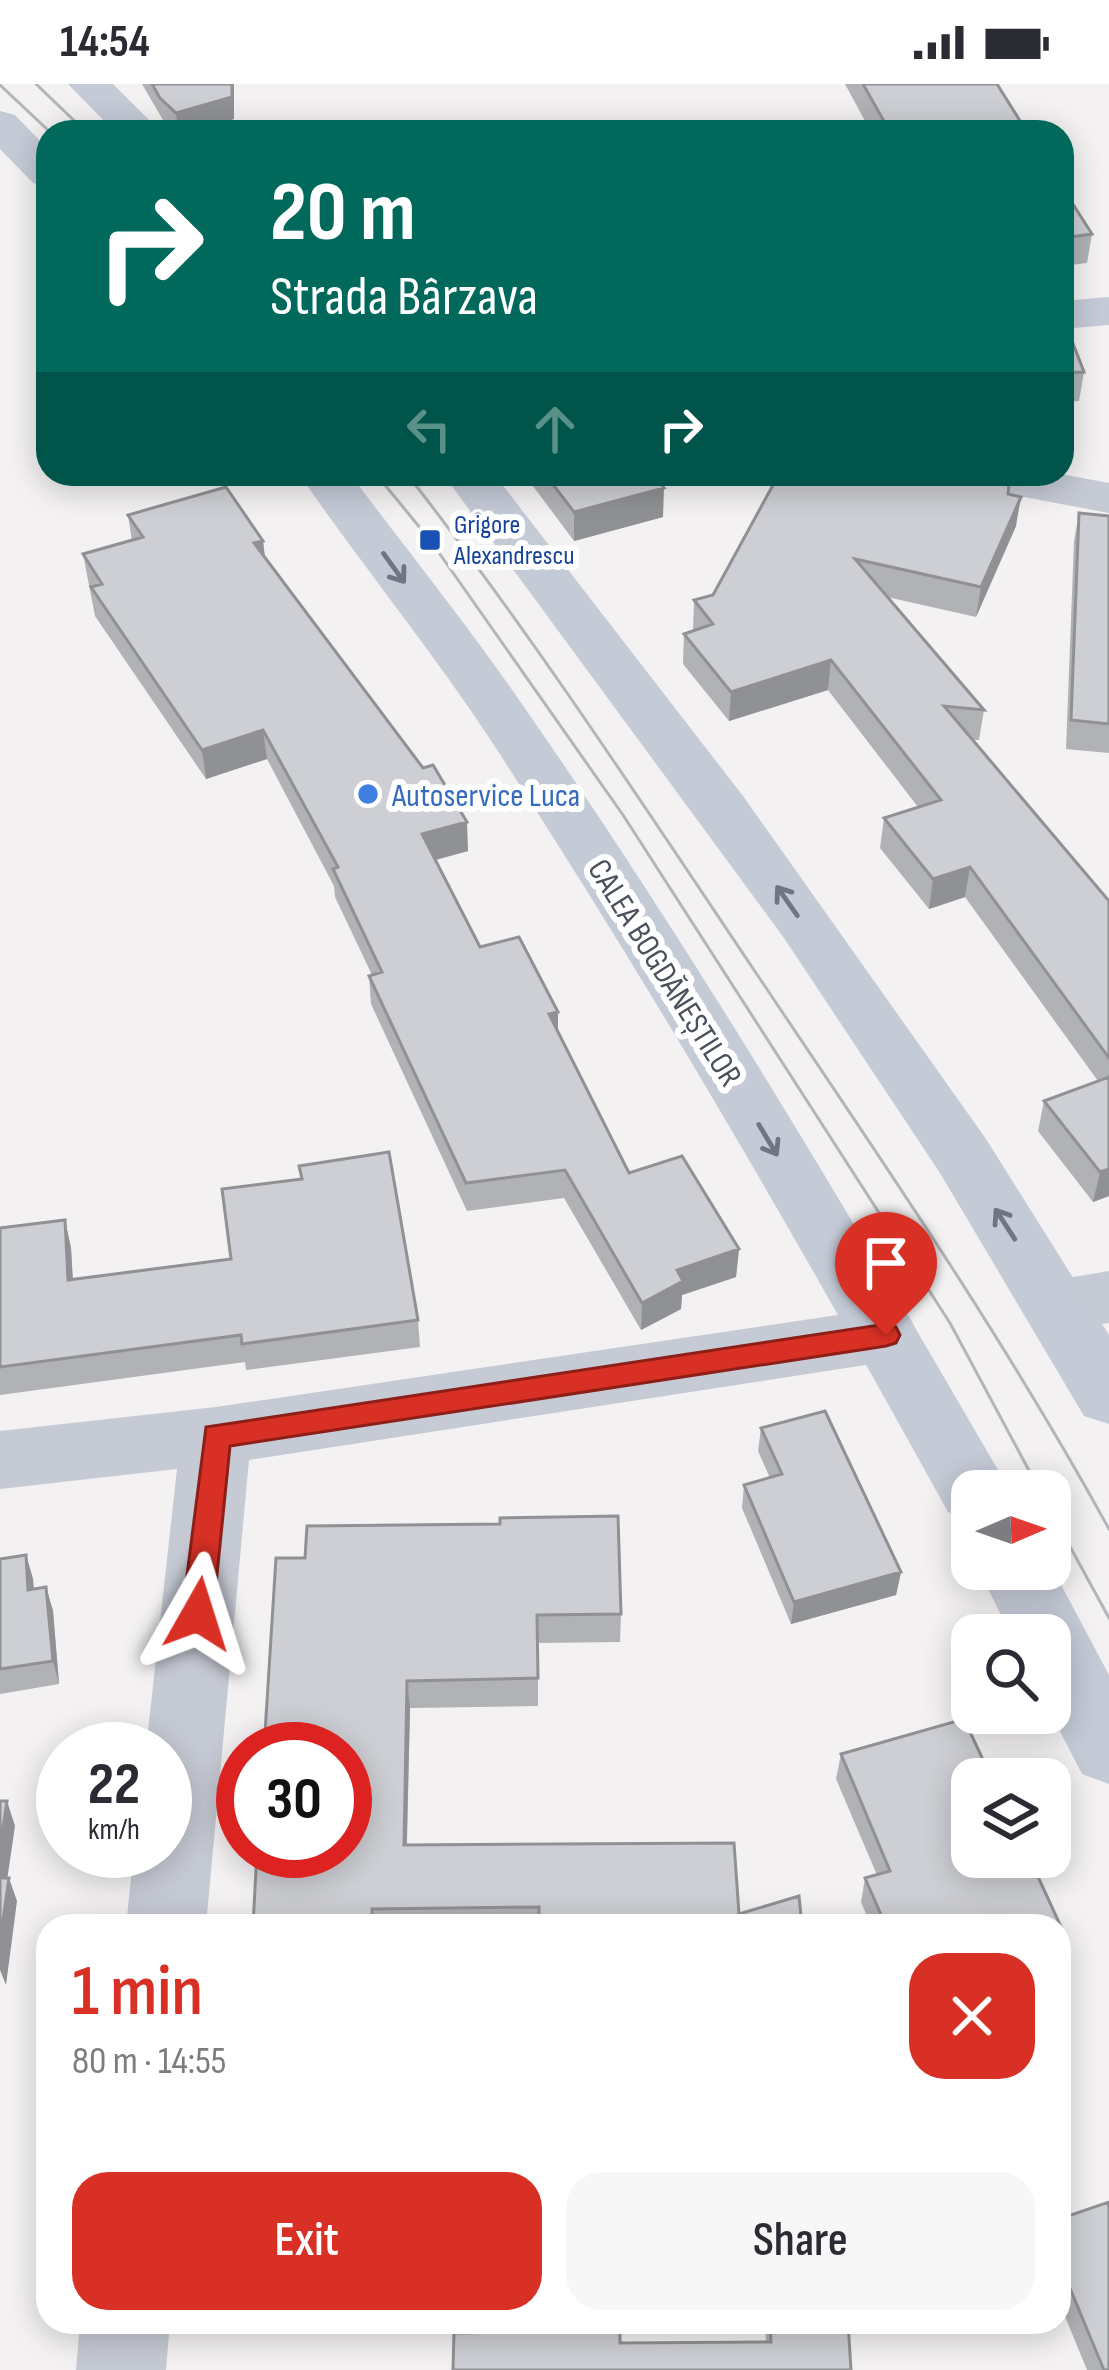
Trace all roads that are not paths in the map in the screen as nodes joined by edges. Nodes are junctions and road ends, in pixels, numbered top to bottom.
1 (89, 84) edge
2 (127, 120) edge
3 (0, 124) edge
4 (36, 162) edge
5 (1109, 311) edge
6 (1074, 314) edge
7 (333, 486) edge
8 (477, 486) edge
9 (1044, 486) edge
10 (1109, 498) edge
11 (1083, 1300) edge
12 (886, 1335) junction
13 (1109, 1396) edge
14 (216, 1436) junction
15 (0, 1460) edge
16 (961, 1470) edge
17 (1071, 1677) edge
18 (1109, 1750) edge
19 (167, 1914) edge
20 (124, 2334) edge
21 (121, 2370) edge

1 - 2 main road
3 - 4 main road
5 - 6 main road
7 -> 12 main road, CALEA BOGDĂNEȘTILOR
11 -> 8 main road
9 - 10 street
11 - 13 main road
12 - 14 street
12 - 16 main road, CALEA BOGDĂNEȘTILOR
14 - 15 street
14 - 19 street
17 - 18 main road
20 - 21 street

